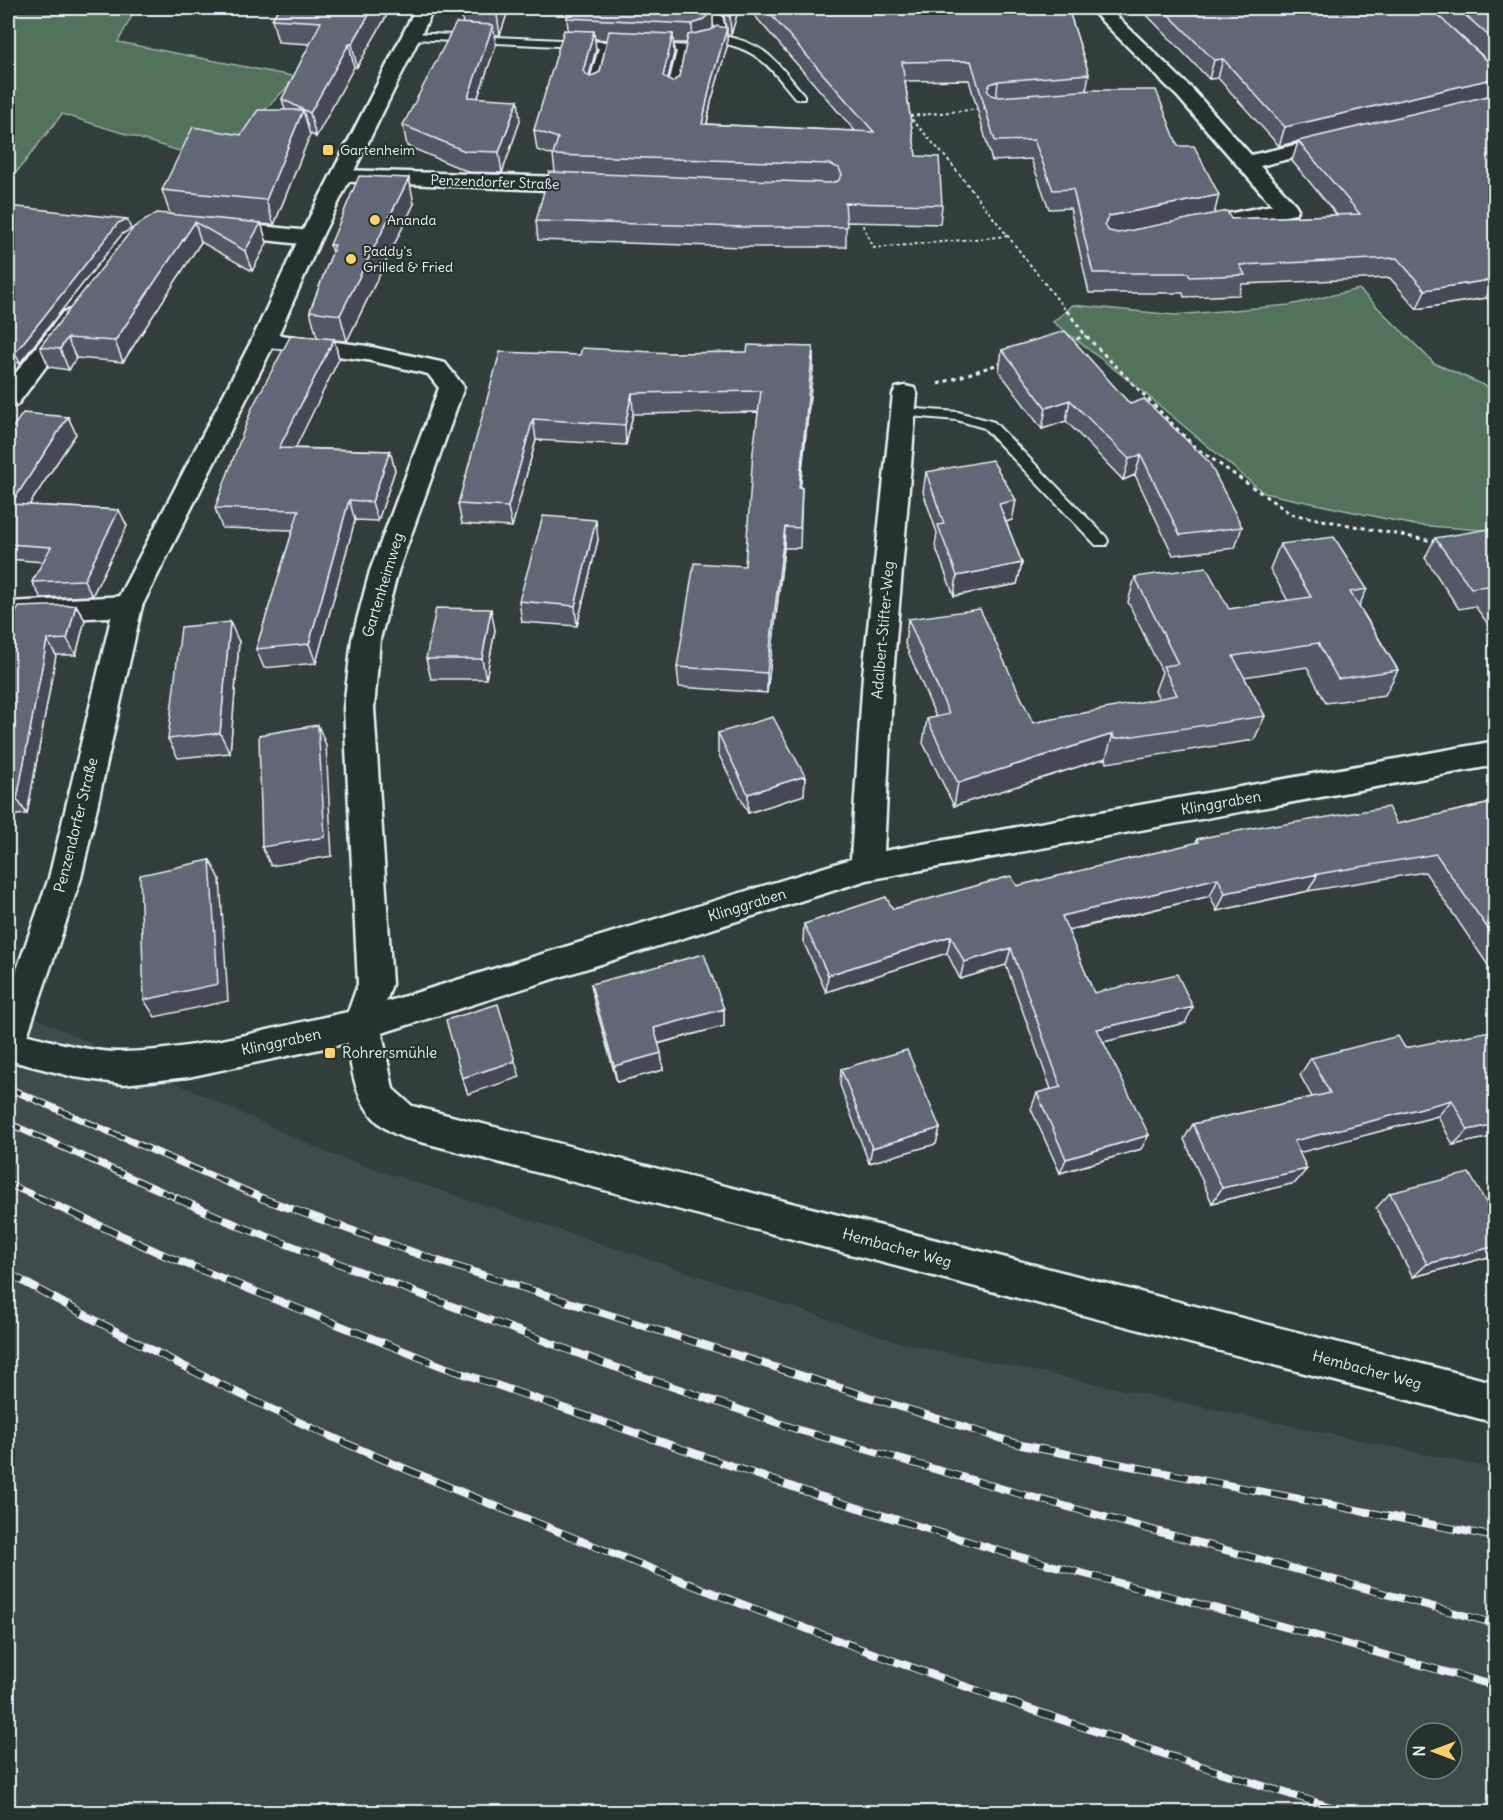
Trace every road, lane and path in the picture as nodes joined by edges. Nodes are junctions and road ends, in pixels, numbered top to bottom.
1 (425, 8) edge
2 (1101, 8) edge
3 (680, 12) edge
4 (411, 36) junction
5 (715, 38) junction
6 (605, 45) junction
7 (683, 48) junction
8 (592, 91) edge
9 (1185, 93) junction
10 (1161, 95) edge
11 (672, 96) edge
12 (800, 97) dead end
13 (902, 108) edge
14 (985, 109) edge
15 (909, 116) junction
16 (1360, 136) edge
17 (1246, 163) junction
18 (342, 176) junction
19 (614, 186) edge
20 (858, 214) edge
21 (201, 228) edge
22 (1171, 232) edge
23 (1008, 236) junction
24 (310, 238) junction
25 (88, 296) edge
26 (1086, 336) junction
27 (264, 340) junction
28 (1063, 343) edge
29 (1007, 361) edge
30 (8, 399) edge
31 (904, 403) junction
32 (1101, 541) dead end
33 (1441, 542) edge
34 (128, 606) junction
35 (8, 612) edge
36 (1496, 753) edge
37 (867, 867) junction
38 (364, 1024) junction
39 (8, 1039) edge
40 (8, 1045) edge
41 (1496, 1403) edge

1 - 4 street, Penzendorfer Straße
2 - 9 street
3 - 5 lane
4 - 6 lane
4 - 18 street, Penzendorfer Straße
5 - 7 lane
5 - 12 lane
6 - 7 lane
6 - 8 lane
7 - 11 lane
9 - 10 street
9 - 17 street
13 - 15 path
14 - 15 path
15 - 23 path
16 - 17 street
17 - 22 street
18 - 19 street, Penzendorfer Straße
18 - 24 street, Penzendorfer Straße
20 - 23 path
21 - 24 street
23 - 26 path
24 - 27 street, Penzendorfer Straße
25 - 30 street
26 - 28 path
26 - 33 path
27 - 34 street, Penzendorfer Straße
27 - 38 street, Gartenheimweg
29 - 31 path
31 - 32 lane
31 - 37 street, Adalbert-Stifter-Weg
34 - 35 street
34 - 39 street, Penzendorfer Straße
36 - 37 street, Klinggraben
37 - 38 street, Klinggraben
38 - 40 street, Klinggraben
38 - 41 street, Hembacher Weg

